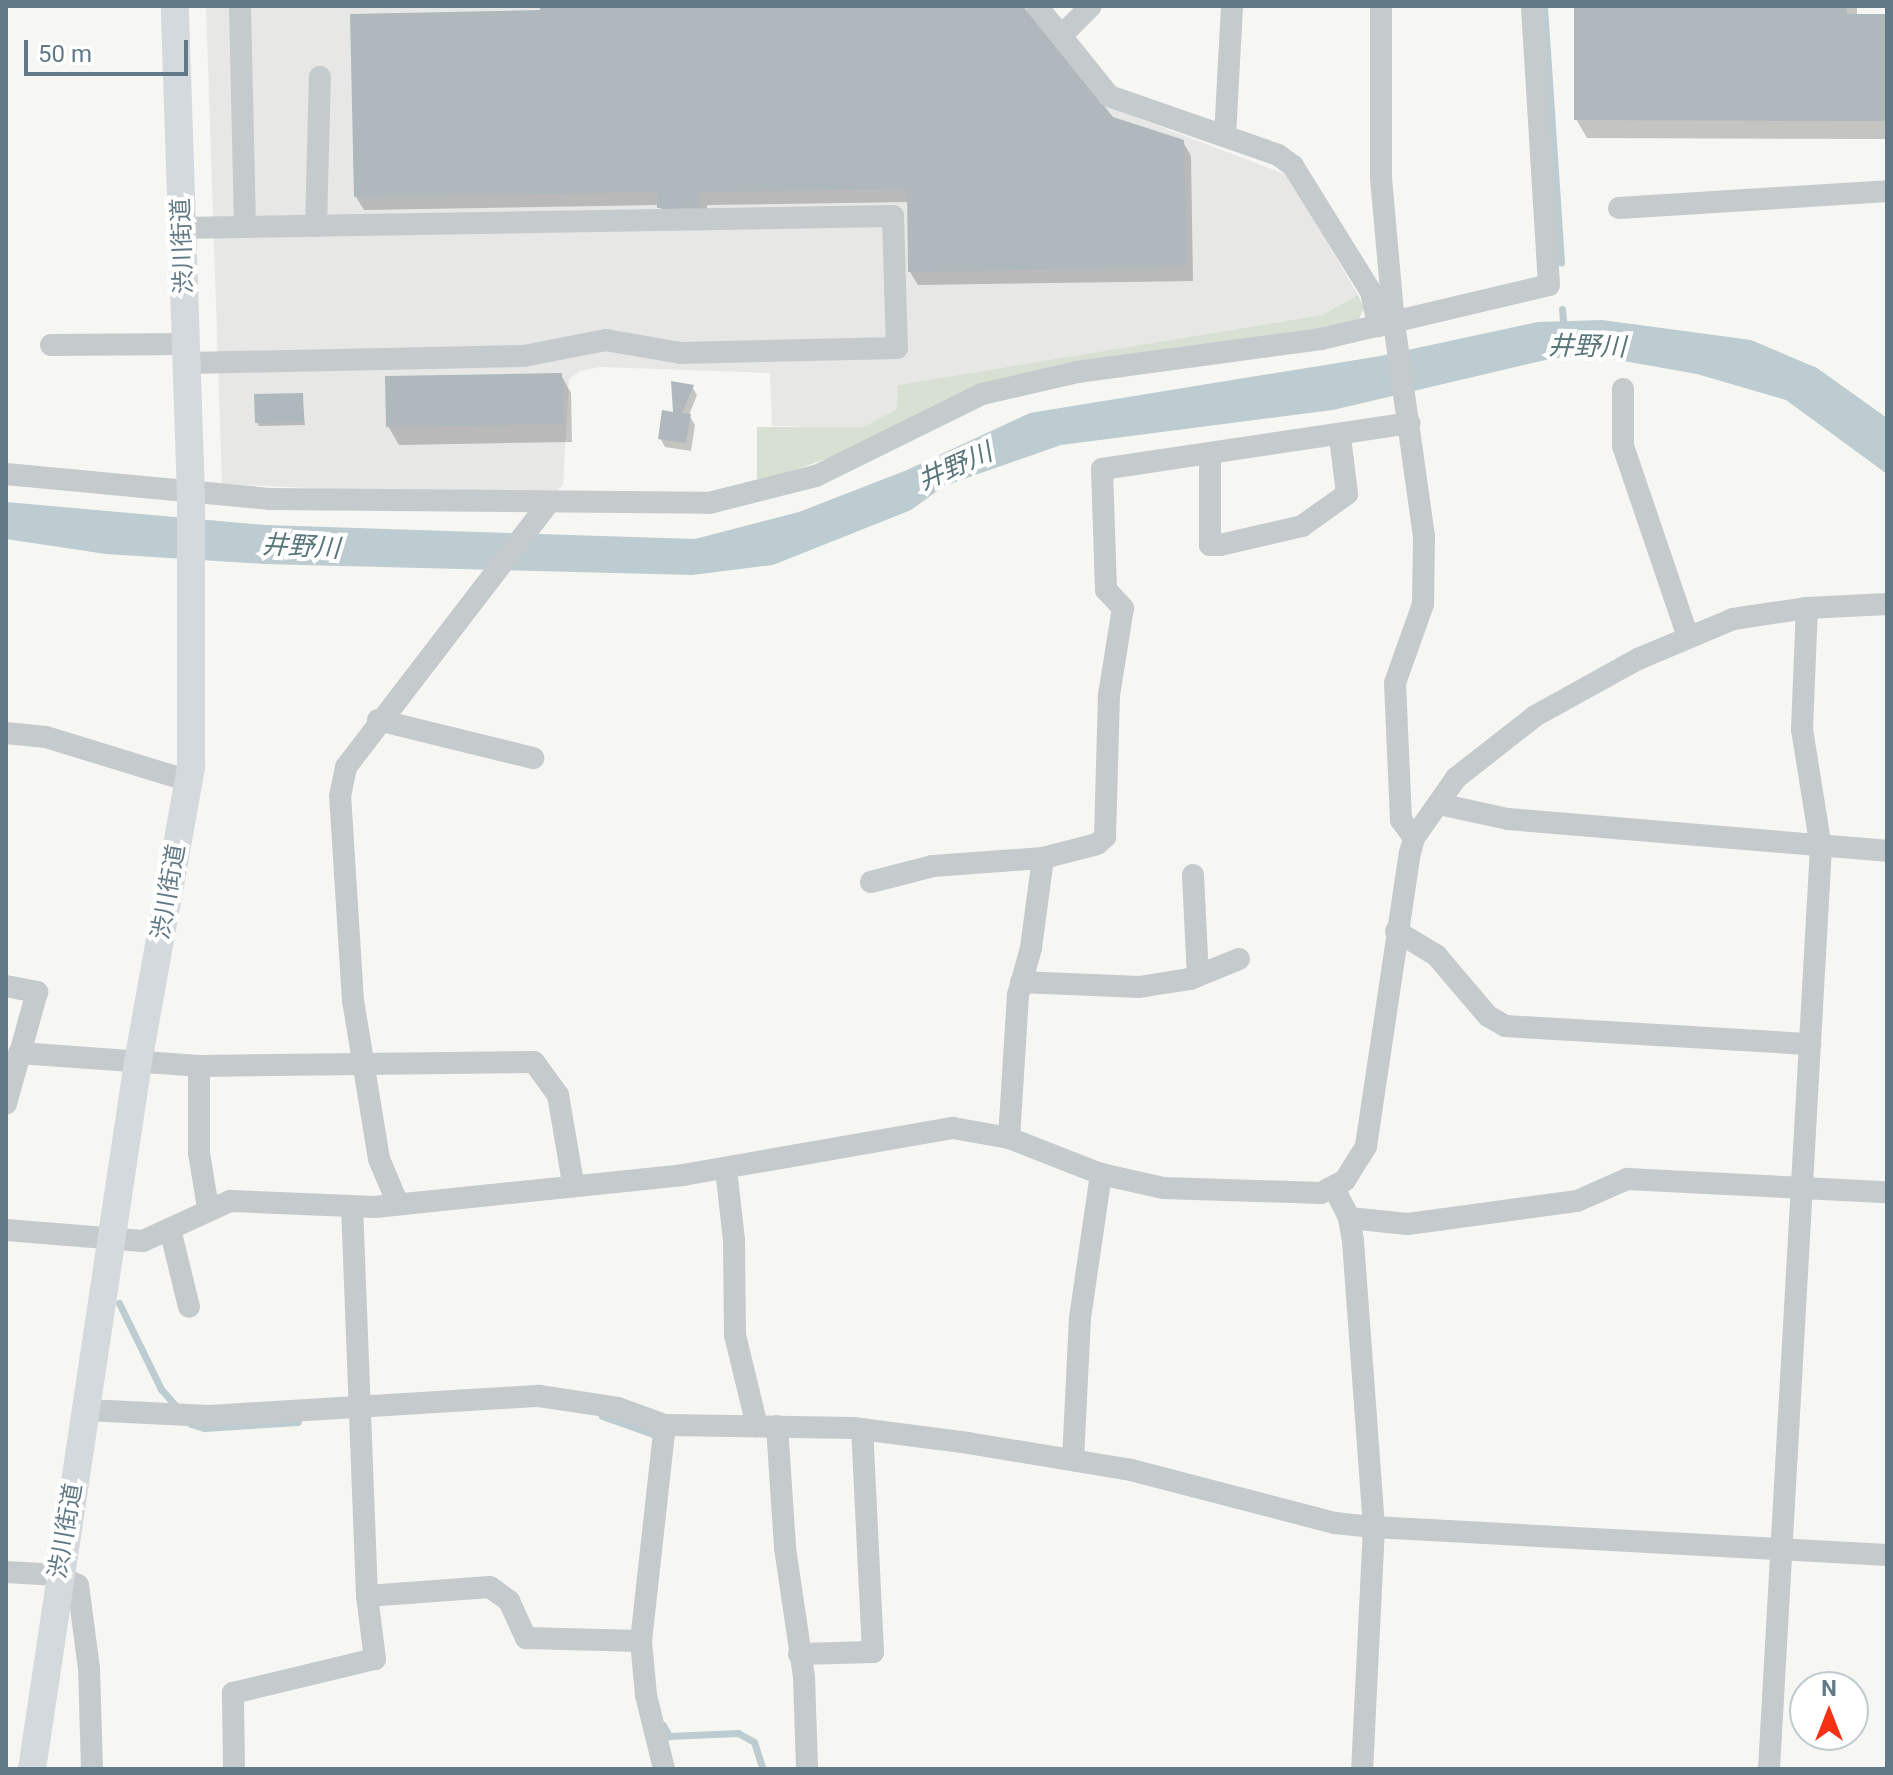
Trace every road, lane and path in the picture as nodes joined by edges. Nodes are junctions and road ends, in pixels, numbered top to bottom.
1 (175, 6) edge
2 (240, 6) edge
3 (1037, 6) edge
4 (1091, 6) edge
5 (1232, 6) edge
6 (1381, 6) edge
7 (1532, 6) edge
8 (1061, 36) junction
9 (320, 77) dead end
10 (1225, 136) junction
11 (1887, 191) edge
12 (1619, 208) dead end
13 (316, 226) junction
14 (245, 227) junction
15 (182, 228) junction
16 (1389, 327) junction
17 (51, 345) dead end
18 (187, 353) junction
19 (1623, 389) dead end
20 (1409, 419) junction
21 (1340, 437) junction
22 (1210, 457) junction
23 (6, 474) edge
24 (191, 493) junction
25 (548, 505) junction
26 (1887, 604) edge
27 (1807, 608) junction
28 (1688, 637) junction
29 (378, 720) junction
30 (6, 733) edge
31 (533, 758) dead end
32 (189, 781) junction
33 (1439, 804) junction
34 (1414, 838) junction
35 (1821, 848) junction
36 (1887, 851) edge
37 (1043, 858) junction
38 (1193, 875) dead end
39 (871, 882) dead end
40 (1396, 931) junction
41 (1239, 959) dead end
42 (1198, 976) junction
43 (1021, 982) junction
44 (6, 986) edge
45 (1810, 1044) junction
46 (19, 1053) junction
47 (138, 1062) junction
48 (367, 1065) junction
49 (199, 1066) junction
50 (6, 1104) edge
51 (1009, 1138) junction
52 (726, 1169) junction
53 (1101, 1174) junction
54 (573, 1183) junction
55 (1334, 1188) junction
56 (1803, 1188) junction
57 (1887, 1192) edge
58 (398, 1204) junction
59 (208, 1208) junction
60 (352, 1208) junction
61 (1349, 1218) junction
62 (170, 1229) junction
63 (6, 1230) edge
64 (112, 1240) junction
65 (189, 1307) dead end
66 (362, 1406) junction
67 (87, 1410) junction
68 (665, 1425) junction
69 (767, 1426) junction
70 (862, 1429) junction
71 (1073, 1460) junction
72 (1374, 1527) junction
73 (1782, 1549) junction
74 (1887, 1555) edge
75 (6, 1572) edge
76 (58, 1575) junction
77 (367, 1596) junction
78 (641, 1641) junction
79 (799, 1654) junction
80 (32, 1769) edge
81 (92, 1769) edge
82 (234, 1769) edge
83 (664, 1769) edge
84 (807, 1769) edge
85 (1362, 1769) edge
86 (1769, 1769) edge

1 - 15 main road, 渋川街道
2 - 14 street
3 - 8 street
4 - 8 street
5 - 10 street
6 - 16 street
7 - 16 street
8 - 10 street
9 - 13 street
10 - 16 street
11 - 12 street
13 - 14 street
13 - 18 street
14 - 15 street
15 - 18 main road, 渋川街道
16 - 20 street
16 - 25 street
17 - 18 street
18 - 24 main road, 渋川街道
19 - 28 street
20 - 21 street
20 - 34 street
21 - 22 street
21 - 22 street
22 - 37 street
23 - 24 street
24 - 25 street
24 - 32 main road, 渋川街道
25 - 29 street
26 - 27 street
27 - 28 street
27 - 35 street
28 - 33 street
29 - 31 street
29 - 48 street
30 - 32 street
32 - 47 main road, 渋川街道
33 - 34 street
33 - 35 street
34 - 40 street
35 - 36 street
35 - 45 street
37 - 39 street
37 - 43 street
38 - 42 street
40 - 45 street
40 - 55 street
41 - 42 street
42 - 43 street
43 - 51 street
44 - 46 street
45 - 56 street
46 - 47 street
46 - 50 street
47 - 49 street
47 - 64 main road, 渋川街道
48 - 49 street
48 - 54 street
48 - 58 street
49 - 59 street
51 - 52 street
51 - 53 street
52 - 54 street
52 - 69 street
53 - 55 street
53 - 71 street
54 - 58 street
55 - 61 street
56 - 57 street
56 - 61 street
56 - 73 street
58 - 60 street
59 - 60 street
59 - 62 street
60 - 66 street
61 - 72 street
62 - 64 street
62 - 65 street
63 - 64 street
64 - 67 main road, 渋川街道
66 - 67 street
66 - 68 street
66 - 77 street
67 - 76 main road, 渋川街道
68 - 69 street
68 - 78 street
69 - 70 street
69 - 79 street
70 - 71 street
70 - 79 street
71 - 72 street
72 - 73 street
72 - 85 street
73 - 74 street
73 - 86 street
75 - 76 street
76 - 80 main road, 渋川街道
76 - 81 street
77 - 78 street
77 - 82 street
78 - 83 street
79 - 84 street

